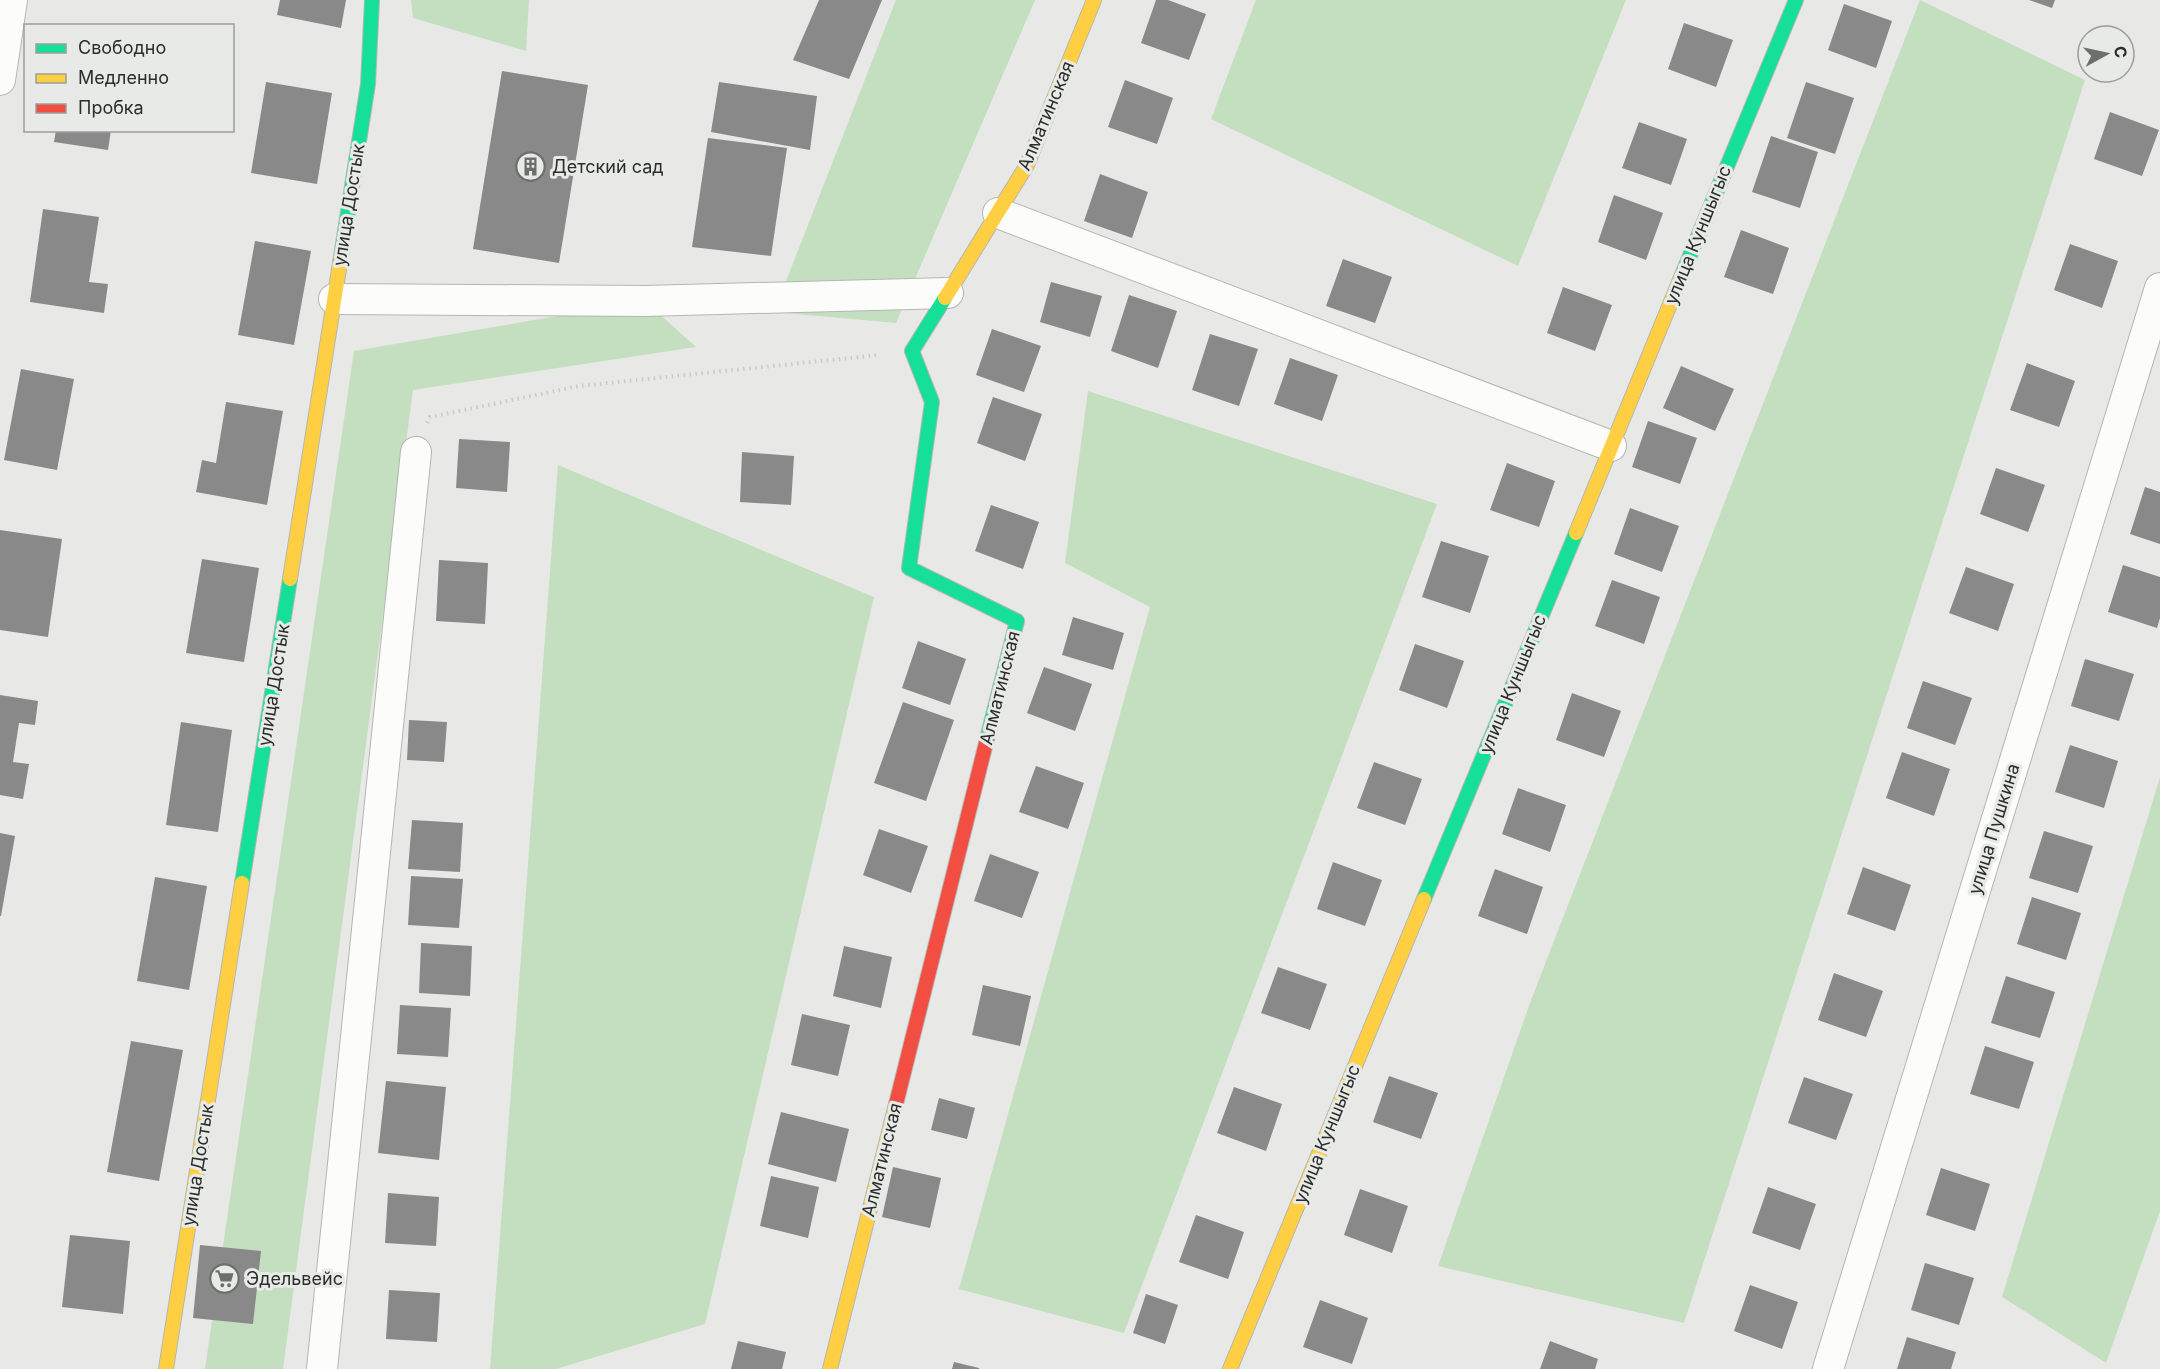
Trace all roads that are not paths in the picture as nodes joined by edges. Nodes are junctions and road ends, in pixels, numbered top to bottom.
1 (12, 0) edge
2 (372, 0) edge
3 (1094, 0) edge
4 (1796, 0) edge
5 (0, 80) edge
6 (998, 213) junction
7 (2160, 288) edge
8 (948, 293) junction
9 (334, 299) junction
10 (1611, 446) junction
11 (416, 452) road end
12 (166, 1369) edge
13 (322, 1369) edge
14 (830, 1369) edge
15 (1230, 1369) edge
16 (1828, 1369) edge

1 - 5 street
2 - 9 street, улица Достык
3 - 6 street, Алматинская
4 - 10 street, улица Куншыгыс
6 - 8 street, Алматинская
6 - 10 street
7 - 16 street, улица Пушкина
8 - 9 street
8 - 14 street, Алматинская
9 - 12 street, улица Достык
10 - 15 street, улица Куншыгыс
11 - 13 street

